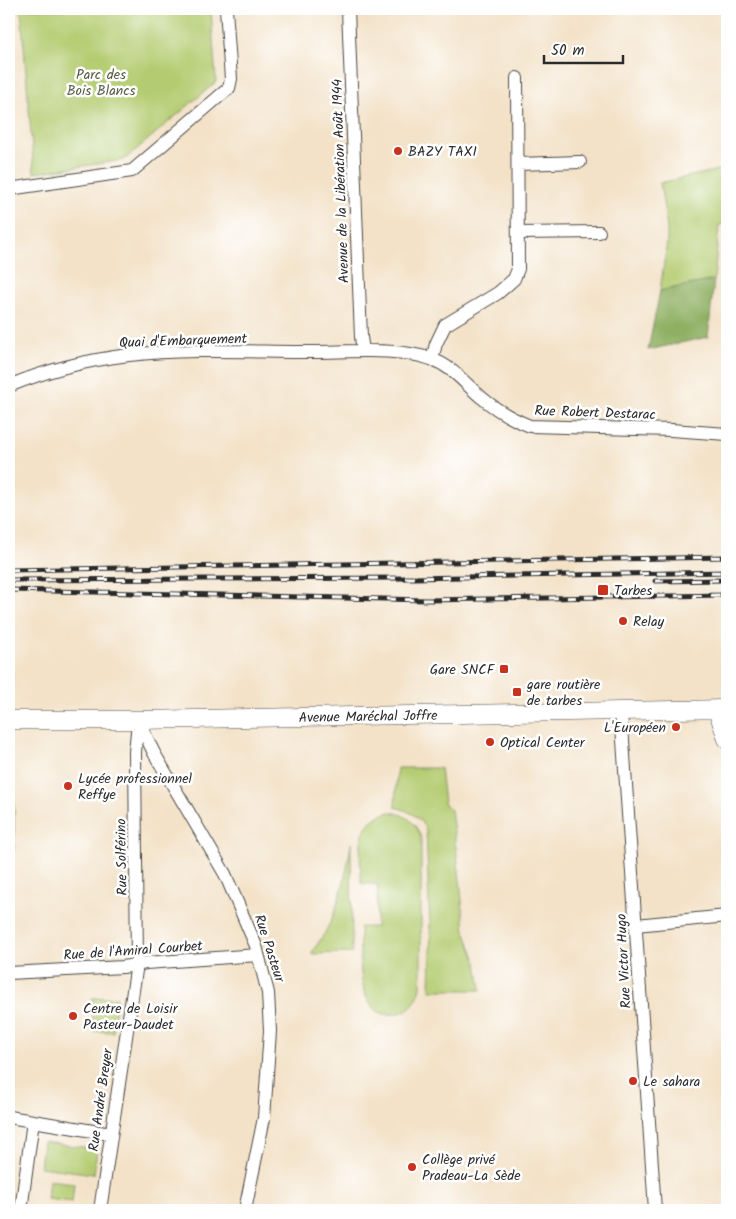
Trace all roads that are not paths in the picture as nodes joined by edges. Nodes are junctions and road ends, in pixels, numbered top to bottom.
1 (226, 9) edge
2 (348, 9) edge
3 (517, 78) dead end
4 (580, 162) dead end
5 (518, 164) junction
6 (9, 189) edge
7 (599, 232) dead end
8 (518, 234) junction
9 (363, 352) junction
10 (432, 359) junction
11 (9, 386) edge
12 (727, 434) edge
13 (722, 709) edge
14 (621, 711) junction
15 (9, 720) edge
16 (138, 720) junction
17 (727, 739) edge
18 (727, 916) edge
19 (636, 925) junction
20 (258, 955) junction
21 (137, 964) junction
22 (9, 973) edge
23 (9, 1117) edge
24 (33, 1122) junction
25 (110, 1134) junction
26 (21, 1210) edge
27 (100, 1210) edge
28 (245, 1210) edge
29 (655, 1210) edge

1 - 6 street
2 - 9 street, Avenue de la Libération Août 1944
3 - 5 street
4 - 5 street
5 - 8 street
7 - 8 street
8 - 10 street
9 - 10 street, Rue Robert Destarac
9 - 11 street, Quai d'Embarquement
10 - 12 street, Rue Robert Destarac
13 - 14 main road, Avenue Maréchal Joffre
13 - 17 main road
14 - 16 main road, Avenue Maréchal Joffre
14 - 19 street, Rue Victor Hugo
15 - 16 main road, Avenue Maréchal Joffre
16 - 20 street, Rue Pasteur
16 - 21 street, Rue Solférino
18 - 19 street
19 - 29 street, Rue Victor Hugo
20 - 21 street, Rue de l'Amiral Courbet
20 - 28 street, Rue Pasteur
21 - 22 street, Rue de l'Amiral Courbet
21 - 25 street, Rue André Breyer
23 - 24 street
24 - 25 street
24 - 26 street
25 - 27 street, Rue André Breyer

